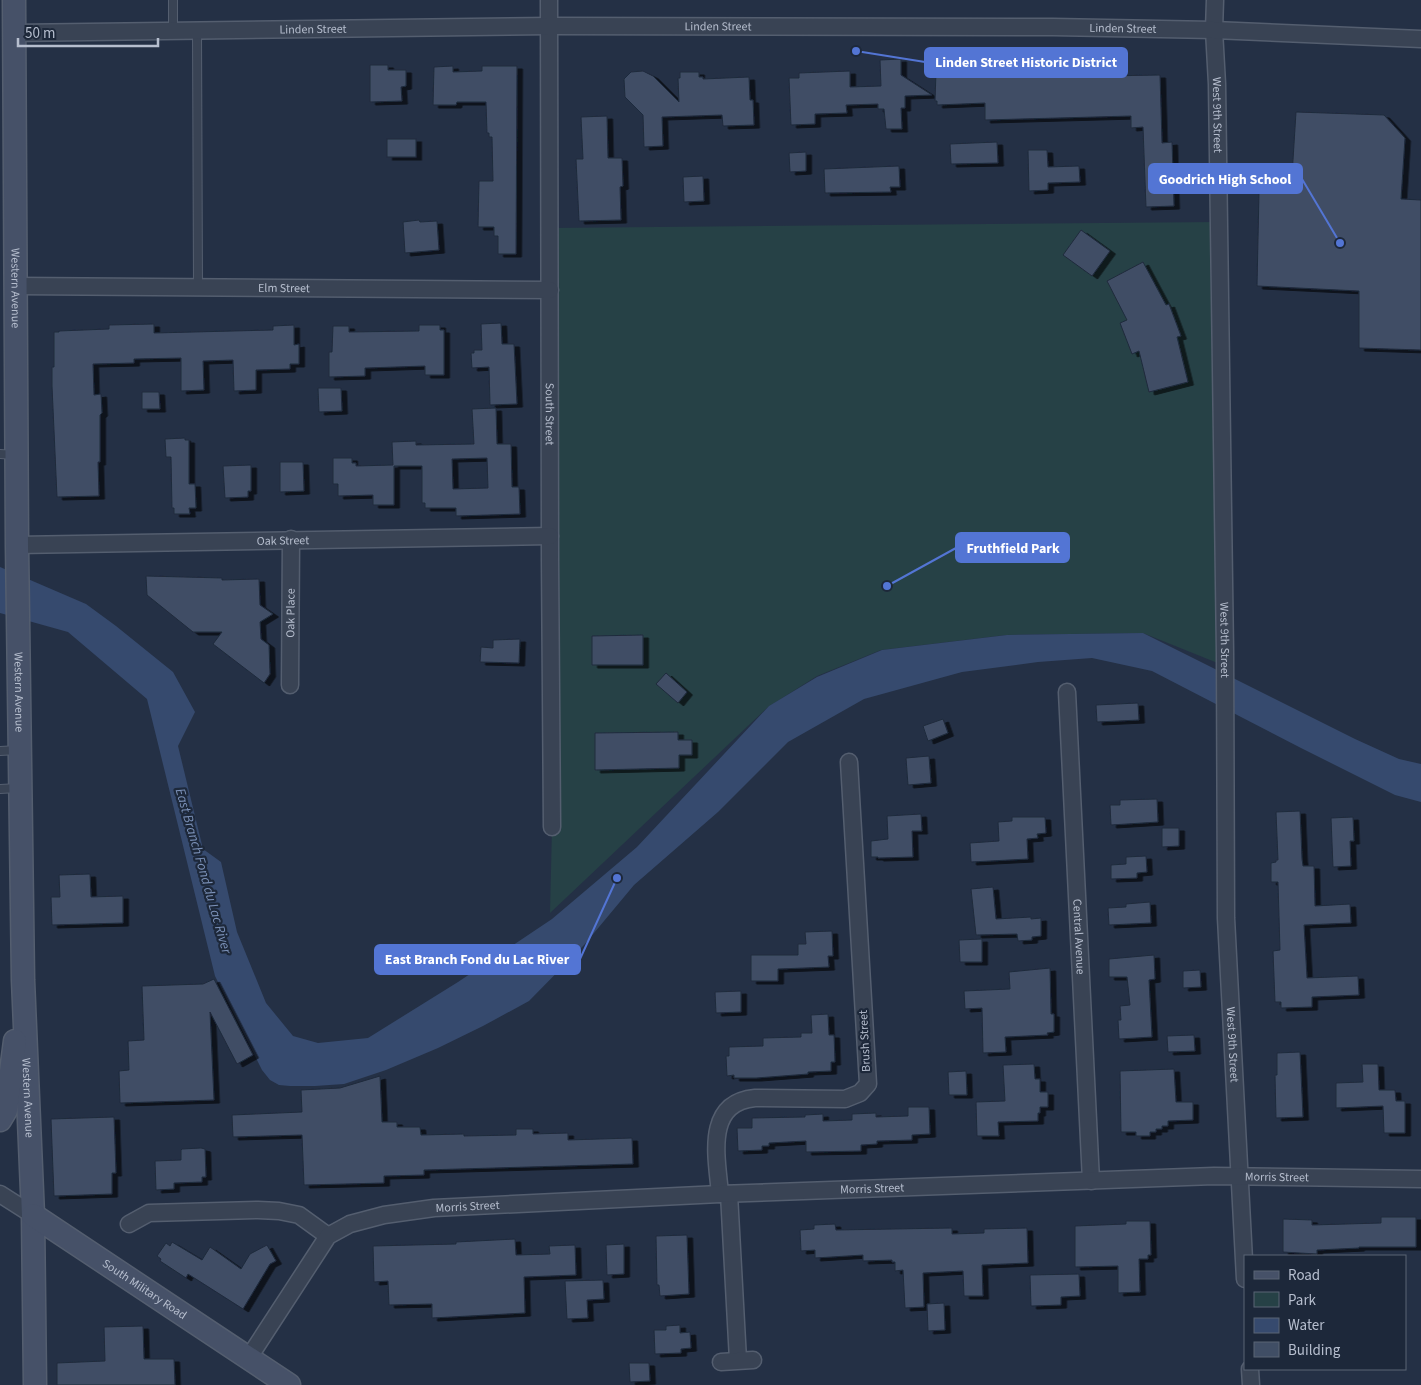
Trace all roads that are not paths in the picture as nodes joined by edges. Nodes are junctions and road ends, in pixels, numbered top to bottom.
1 (14, 0) edge
2 (173, 0) edge
3 (549, 0) edge
4 (1215, 0) edge
5 (550, 26) junction
6 (197, 30) junction
7 (1214, 30) junction
8 (173, 31) junction
9 (7, 34) edge
10 (1421, 39) edge
11 (16, 286) junction
12 (198, 288) junction
13 (550, 290) junction
14 (8, 454) edge
15 (550, 536) junction
16 (291, 539) junction
17 (18, 554) junction
18 (290, 685) dead end
19 (1067, 692) dead end
20 (10, 751) edge
21 (849, 762) dead end
22 (10, 788) edge
23 (552, 827) dead end
24 (23, 980) junction
25 (0, 1120) edge
26 (1239, 1176) junction
27 (1421, 1179) edge
28 (1091, 1181) junction
29 (0, 1194) edge
30 (724, 1194) junction
31 (33, 1215) junction
32 (129, 1224) dead end
33 (328, 1236) junction
34 (1244, 1262) edge
35 (248, 1359) junction
36 (721, 1362) dead end
37 (1250, 1370) edge
38 (35, 1385) edge
39 (289, 1385) edge
40 (1250, 1385) edge

1 - 9 main road, Western Avenue
2 - 8 lane
3 - 5 street, South Street
4 - 7 street, West 9th Street
5 - 6 street, Linden Street
5 - 7 street, Linden Street
5 - 13 street, South Street
6 - 8 street, Linden Street
6 - 12 lane
7 - 10 street, Linden Street
7 - 26 street, West 9th Street
8 - 9 street, Linden Street
9 - 11 main road, Western Avenue
11 - 12 street, Elm Street
11 - 14 main road, Western Avenue
12 - 13 street, Elm Street
13 - 15 street, South Street
14 - 17 main road, Western Avenue
15 - 16 street, Oak Street
15 - 23 street, South Street
16 - 17 street, Oak Street
16 - 18 street, Oak Place
17 - 20 main road, Western Avenue
19 - 28 street, Central Avenue
20 - 22 main road, Western Avenue
21 - 30 street, Brush Street
22 - 24 main road, Western Avenue
24 - 25 main road
24 - 31 main road, Western Avenue
26 - 27 street, Morris Street
26 - 28 street, Morris Street
26 - 34 street, West 9th Street
28 - 30 street, Morris Street
29 - 31 street, South Military Road
30 - 33 street, Morris Street
30 - 36 street, Brush Street
31 - 35 main road, South Military Road
31 - 38 main road, Western Avenue
32 - 33 street
33 - 35 street, Morris Street
35 - 39 main road, South Military Road
37 - 40 street

